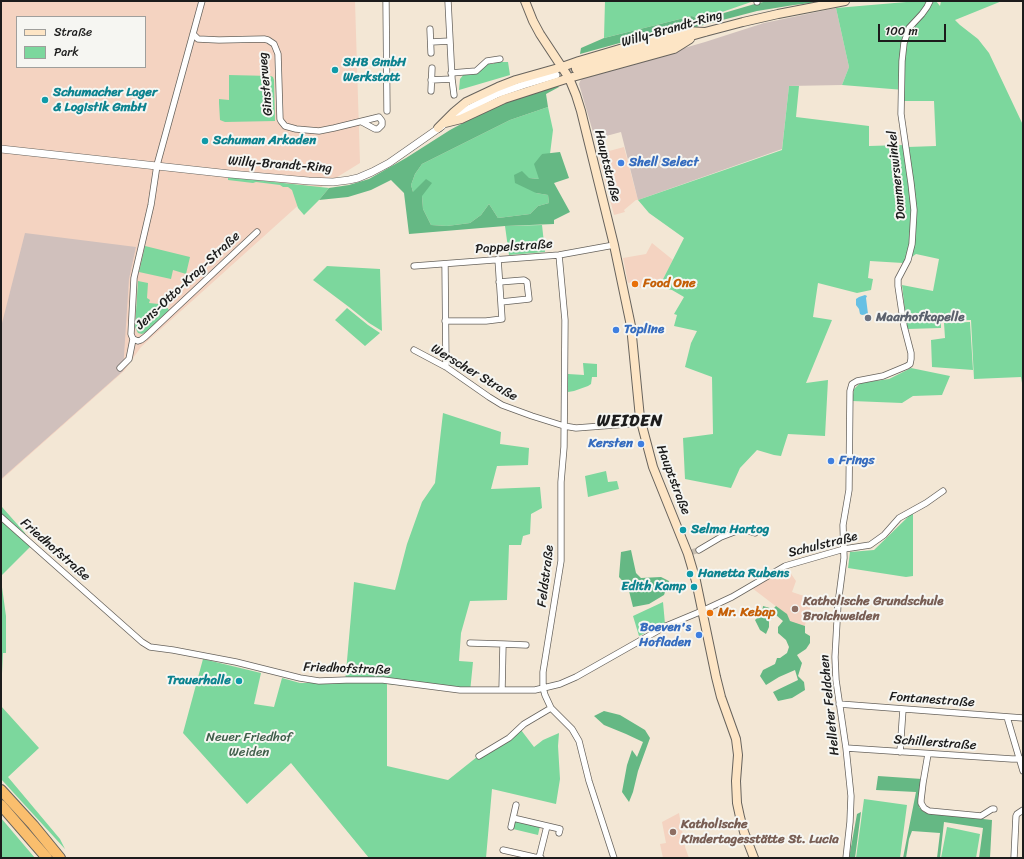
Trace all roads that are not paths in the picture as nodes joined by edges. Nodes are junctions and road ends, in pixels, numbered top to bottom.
1 (202, 1) edge
2 (386, 1) edge
3 (448, 1) edge
4 (525, 1) edge
5 (845, 1) edge
6 (930, 1) edge
7 (430, 29) dead end
8 (702, 33) junction
9 (193, 34) junction
10 (450, 41) junction
11 (431, 42) junction
12 (431, 53) dead end
13 (500, 59) dead end
14 (562, 67) junction
15 (432, 68) dead end
16 (576, 70) tunnel mouth
17 (556, 75) tunnel mouth
18 (452, 76) junction
19 (569, 78) junction
20 (432, 80) junction
21 (431, 91) dead end
22 (454, 95) dead end
23 (387, 111) dead end
24 (362, 122) dead end
25 (445, 123) junction
26 (438, 128) junction
27 (1, 149) edge
28 (156, 166) junction
29 (257, 232) dead end
30 (614, 245) junction
31 (559, 255) junction
32 (498, 259) junction
33 (444, 264) junction
34 (414, 266) dead end
35 (499, 282) junction
36 (501, 302) junction
37 (445, 321) junction
38 (133, 339) junction
39 (414, 350) dead end
40 (446, 367) junction
41 (120, 368) dead end
42 (641, 423) junction
43 (564, 426) junction
44 (943, 491) dead end
45 (1, 517) edge
46 (755, 533) dead end
47 (844, 549) junction
48 (699, 550) tunnel mouth
49 (702, 611) junction
50 (470, 643) dead end
51 (504, 644) junction
52 (526, 645) dead end
53 (543, 688) junction
54 (502, 690) junction
55 (839, 704) junction
56 (551, 708) junction
57 (903, 709) junction
58 (1007, 717) junction
59 (1023, 718) edge
60 (846, 748) junction
61 (900, 752) junction
62 (928, 754) junction
63 (479, 756) dead end
64 (1021, 759) edge
65 (1023, 771) edge
66 (1, 790) edge
67 (516, 804) dead end
68 (1, 805) edge
69 (994, 809) dead end
70 (1023, 810) edge
71 (513, 818) junction
72 (547, 826) junction
73 (511, 827) dead end
74 (559, 833) dead end
75 (503, 850) dead end
76 (47, 858) edge
77 (60, 858) edge
78 (540, 858) edge
79 (614, 858) edge
80 (754, 858) edge
81 (846, 858) edge
82 (1014, 858) edge

1 - 9 street, Jens-Otto-Krag-Straße
2 - 23 street
3 - 10 street
4 - 14 main road, Hauptstraße
5 - 8 main road, Willy-Brandt-Ring
6 - 47 street, Dommerswinkel
7 - 11 street
8 - 14 main road
8 - 16 main road, Willy-Brandt-Ring
8 - 19 main road
9 - 24 street, Ginsterweg
9 - 28 street, Jens-Otto-Krag-Straße
10 - 11 street
10 - 18 street
11 - 12 street
13 - 18 street
14 - 19 main road, Hauptstraße
14 - 26 main road
15 - 20 street
17 - 25 street, Willy-Brandt-Ring
18 - 20 street
18 - 22 street
19 - 25 main road
19 - 30 main road, Hauptstraße
20 - 21 street
25 - 26 street, Willy-Brandt-Ring
26 - 28 street, Willy-Brandt-Ring
27 - 28 street, Willy-Brandt-Ring
28 - 38 street, Jens-Otto-Krag-Straße
29 - 38 street, Jens-Otto-Krag-Straße
30 - 31 street, Pappelstraße
30 - 42 main road, Hauptstraße
31 - 32 street, Pappelstraße
31 - 43 street, Feldstraße
32 - 33 street, Pappelstraße
32 - 35 street
33 - 34 street, Pappelstraße
33 - 37 street
35 - 36 street
35 - 36 street
36 - 37 street
37 - 40 street
38 - 41 street, Jens-Otto-Krag-Straße
39 - 40 street, Werscher Straße
40 - 43 street, Werscher Straße
42 - 43 street, Werscher Straße
42 - 49 main road, Hauptstraße
43 - 53 street, Feldstraße
44 - 47 street, Schulstraße
45 - 54 street, Friedhofstraße
46 - 48 street
47 - 49 street, Schulstraße
47 - 55 street, Helleter Feldchen
49 - 53 street, Friedhofstraße
49 - 80 main road, Hauptstraße
50 - 51 street
51 - 52 street
51 - 54 street
53 - 54 street, Friedhofstraße
53 - 56 street, Feldstraße
55 - 57 street, Fontanestraße
55 - 60 street, Helleter Feldchen
56 - 63 street
56 - 79 street, Feldstraße
57 - 58 street, Fontanestraße
57 - 61 street
58 - 59 street, Fontanestraße
58 - 64 street
60 - 61 street, Schillerstraße
60 - 81 street, Helleter Feldchen
61 - 62 street, Schillerstraße
62 - 64 street, Schillerstraße
62 - 69 street
64 - 65 street
66 - 77 highway
67 - 71 street
68 - 76 highway
70 - 82 street
71 - 72 street
71 - 73 street
72 - 74 street
72 - 78 street
75 - 78 street

